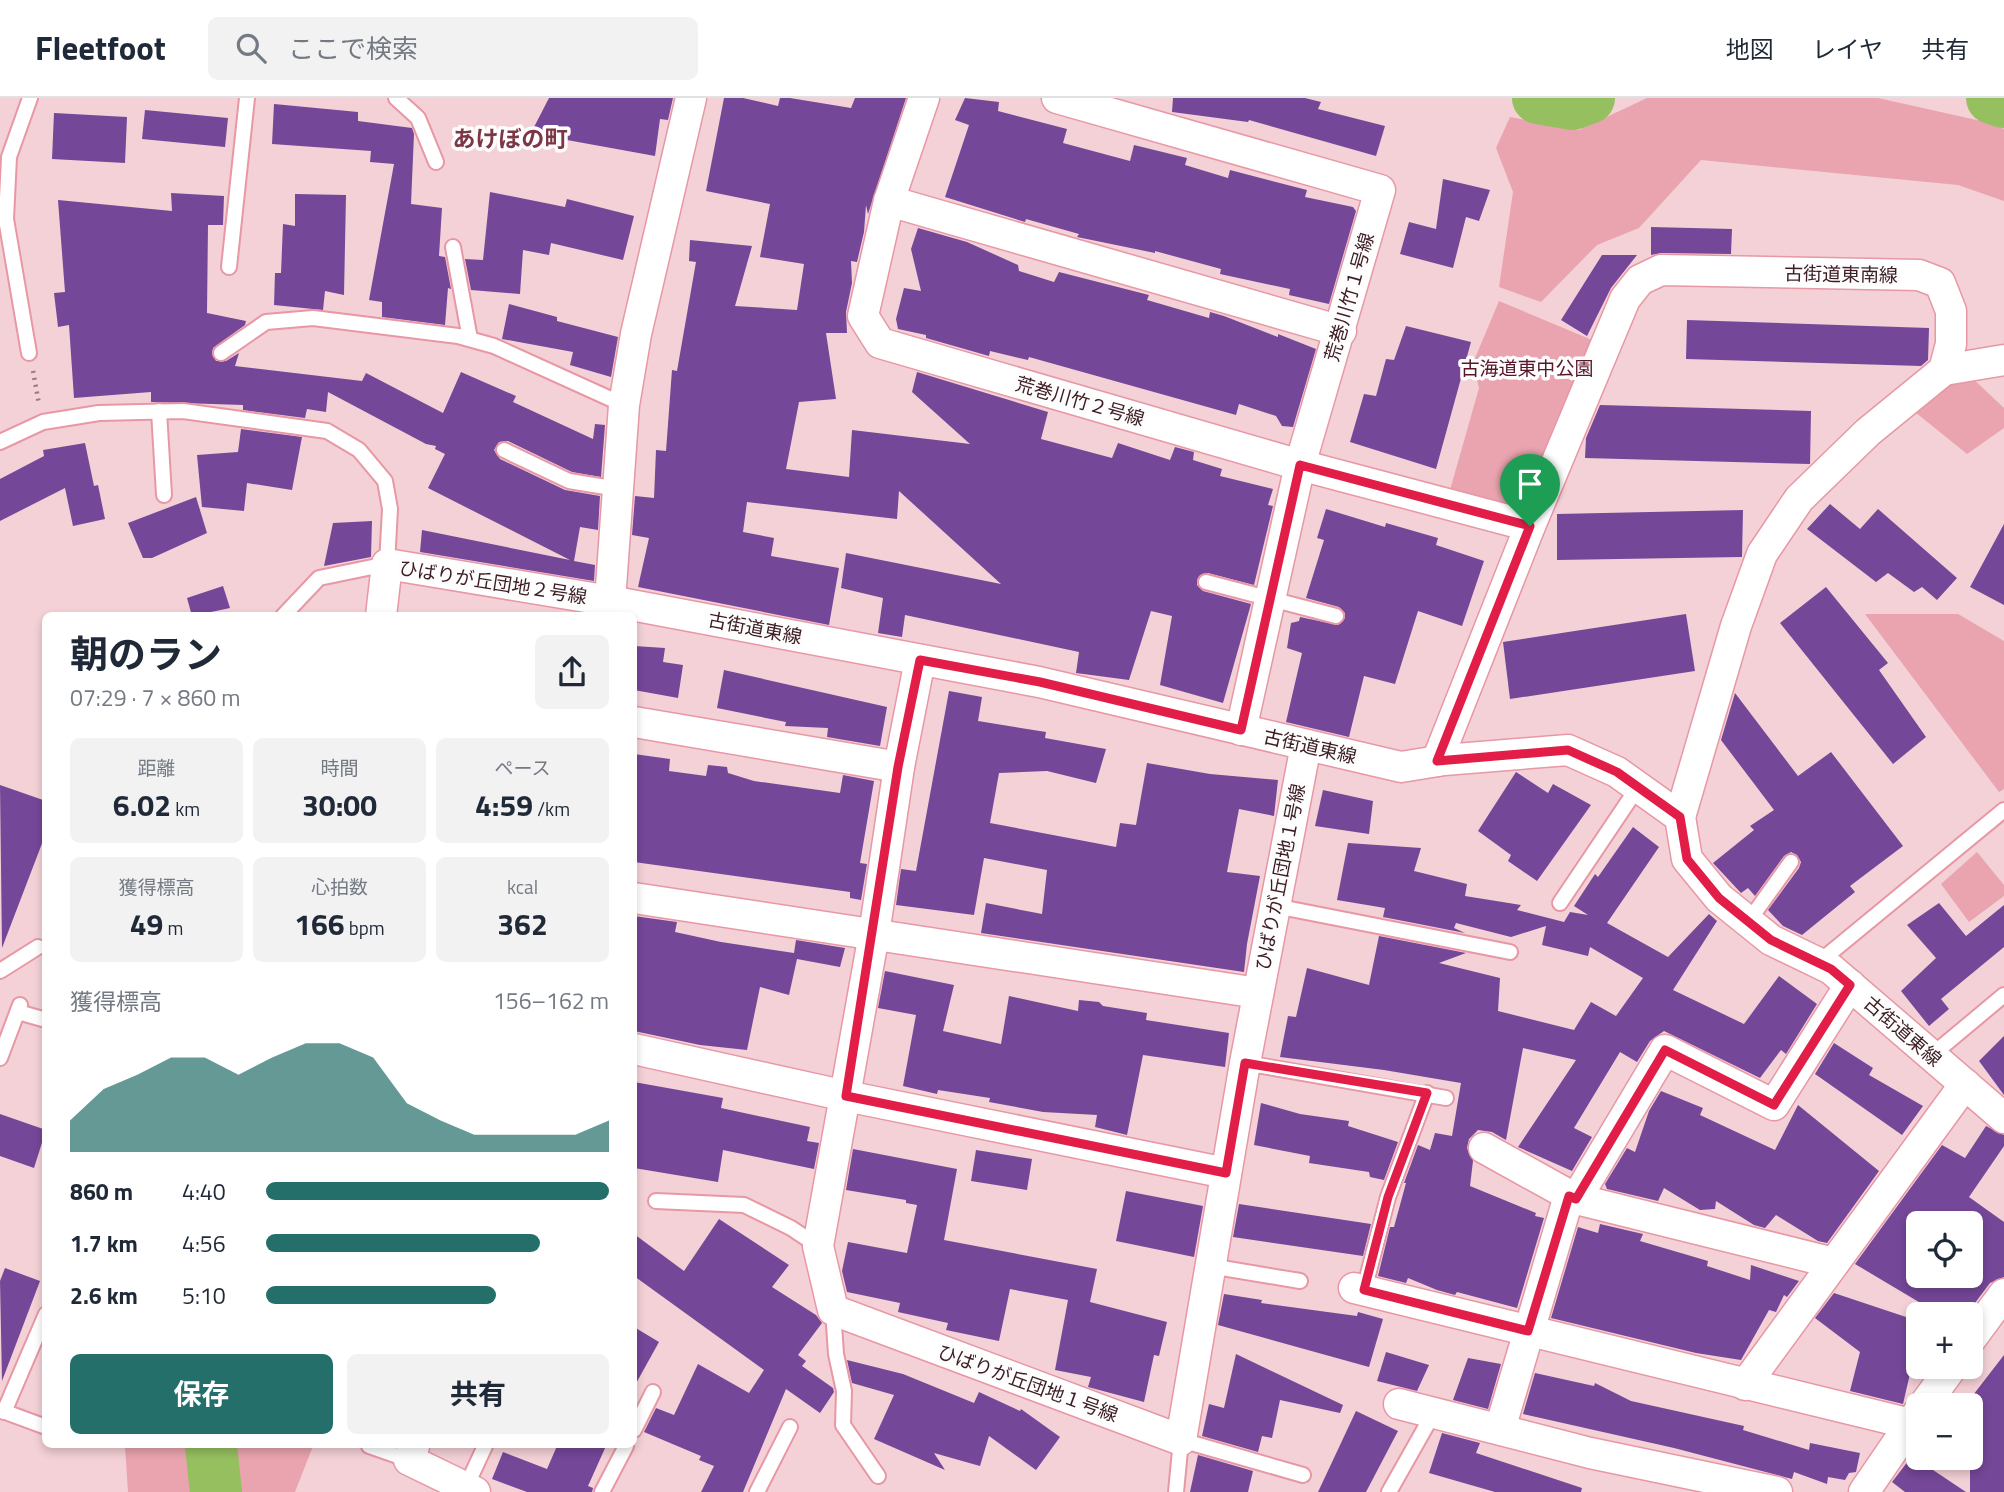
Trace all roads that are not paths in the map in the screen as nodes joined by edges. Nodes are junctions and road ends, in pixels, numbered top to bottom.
1 (30, 98) edge
2 (247, 98) edge
3 (397, 98) edge
4 (691, 98) edge
5 (924, 98) edge
6 (1057, 98) edge
7 (436, 162) dead end
8 (890, 201) junction
9 (453, 247) dead end
10 (229, 267) dead end
11 (1340, 331) junction
12 (470, 339) junction
13 (29, 353) road end
14 (221, 353) dead end
15 (2004, 360) edge
16 (1944, 370) junction
17 (624, 405) junction
18 (159, 411) junction
19 (0, 442) edge
20 (504, 450) dead end
21 (1300, 465) junction
22 (618, 489) junction
23 (164, 495) dead end
24 (1530, 526) junction
25 (387, 564) junction
26 (1206, 582) dead end
27 (1270, 599) junction
28 (609, 608) edge
29 (287, 612) edge
30 (381, 612) edge
31 (633, 612) edge
32 (637, 613) edge
33 (1336, 616) dead end
34 (920, 660) junction
35 (637, 723) edge
36 (1241, 730) junction
37 (1306, 744) junction
38 (1437, 761) junction
39 (898, 767) junction
40 (1638, 787) junction
41 (2004, 810) edge
42 (1680, 817) junction
43 (1791, 862) dead end
44 (637, 898) edge
45 (1560, 903) dead end
46 (1275, 906) junction
47 (1748, 922) junction
48 (874, 934) junction
49 (38, 947) dead end
50 (1510, 952) dead end
51 (1818, 963) junction
52 (0, 971) edge
53 (1850, 985) junction
54 (1258, 992) junction
55 (2004, 995) edge
56 (42, 1018) edge
57 (637, 1050) edge
58 (1933, 1055) junction
59 (0, 1058) edge
60 (1245, 1063) junction
61 (1965, 1084) junction
62 (1427, 1093) junction
63 (846, 1096) junction
64 (1446, 1098) dead end
65 (2004, 1118) edge
66 (1484, 1149) dead end
67 (1226, 1173) junction
68 (1572, 1198) junction
69 (656, 1201) dead end
70 (818, 1246) junction
71 (1835, 1263) junction
72 (1210, 1266) junction
73 (1300, 1281) dead end
74 (1359, 1289) joint
75 (2004, 1294) edge
76 (833, 1310) junction
77 (1983, 1322) edge
78 (42, 1323) edge
79 (1528, 1331) junction
80 (1745, 1385) junction
81 (653, 1392) dead end
82 (1399, 1404) dead end
83 (2, 1411) edge
84 (1906, 1412) edge
85 (1433, 1414) junction
86 (637, 1424) edge
87 (42, 1426) edge
88 (790, 1427) dead end
89 (1500, 1429) junction
90 (1906, 1430) edge
91 (1181, 1440) junction
92 (381, 1448) edge
93 (484, 1448) edge
94 (625, 1448) edge
95 (412, 1453) edge
96 (1303, 1475) dead end
97 (878, 1476) dead end
98 (462, 1489) edge
99 (602, 1492) edge
100 (757, 1492) edge
101 (1177, 1492) edge
102 (1389, 1492) edge
103 (1777, 1492) edge
104 (1864, 1492) edge

1 - 13 lane
2 - 10 lane
3 - 7 lane
4 - 17 street
5 - 8 street, 荒巻川竹２号線
6 - 11 street, 荒巻川竹１号線
8 - 11 street
8 - 21 street, 荒巻川竹２号線
9 - 12 lane
11 - 21 street, 荒巻川竹１号線
12 - 14 lane
12 - 17 lane
15 - 16 street
16 - 24 street, 古街道東南線
16 - 42 street
17 - 22 street
18 - 19 lane
18 - 23 lane
18 - 25 lane
20 - 22 lane
21 - 24 street, 荒巻川竹２号線
21 - 27 street, 荒巻川竹１号線
22 - 28 street
24 - 38 street, 古街道東南線
25 - 28 street, ひばりが丘団地２号線
25 - 29 lane
25 - 30 street, ひばりが丘団地２号線
26 - 27 lane
27 - 33 lane
27 - 36 street, 荒巻川竹１号線
28 - 31 street, 古街道東線
32 - 34 street, 古街道東線
34 - 36 street, 古街道東線
34 - 39 street
35 - 39 street
36 - 37 street, 古街道東線
37 - 38 street, 古街道東線
37 - 46 street, ひばりが丘団地１号線
38 - 40 street, 古街道東線
39 - 48 street
40 - 42 street, 古街道東線
40 - 45 lane
41 - 51 lane
42 - 47 street, 古街道東線
43 - 47 lane
44 - 48 street
46 - 50 lane
46 - 54 street, ひばりが丘団地１号線
47 - 51 street, 古街道東線
48 - 54 street
48 - 63 street
49 - 52 lane
51 - 53 street, 古街道東線
53 - 58 street, 古街道東線
53 - 68 street
54 - 60 street, ひばりが丘団地１号線
55 - 58 lane
56 - 59 lane
57 - 63 street
58 - 61 street, 古街道東線
60 - 62 lane
60 - 67 street, ひばりが丘団地１号線
61 - 65 street, 古街道東線
61 - 71 street
62 - 64 lane
62 - 74 lane
63 - 67 street
63 - 70 street
66 - 68 street
67 - 72 street, ひばりが丘団地１号線
68 - 71 street
68 - 79 street
69 - 70 lane
70 - 76 street
71 - 80 street
72 - 73 lane
72 - 91 street, ひばりが丘団地１号線
74 - 79 street
75 - 77 street
76 - 91 street, ひばりが丘団地１号線
76 - 97 lane
78 - 83 lane
79 - 80 street
79 - 89 street
80 - 84 street
81 - 86 lane
82 - 85 street
83 - 87 lane
85 - 89 street
85 - 102 lane
88 - 100 lane
89 - 103 street
90 - 104 street
91 - 96 lane
91 - 101 lane
92 - 95 lane
93 - 98 lane
94 - 99 lane
95 - 98 street

